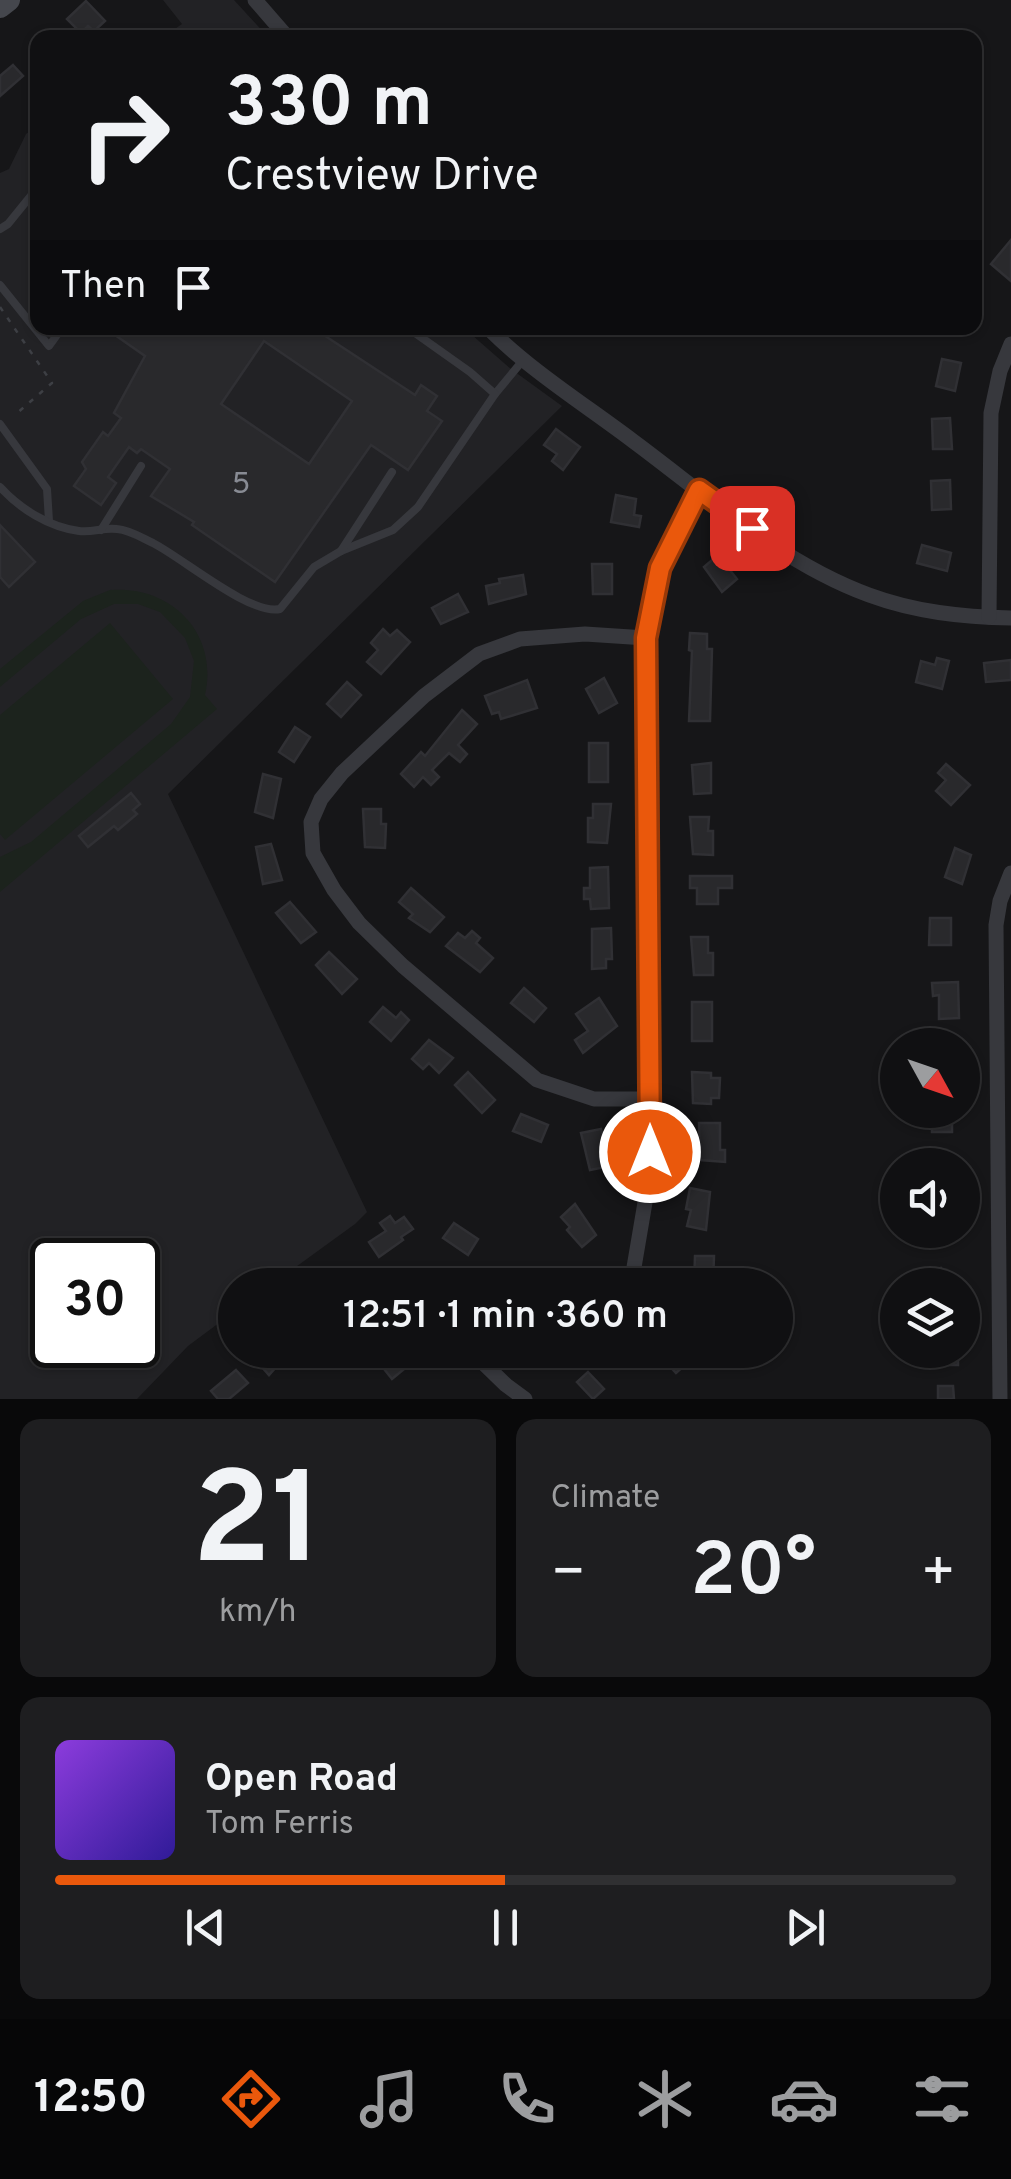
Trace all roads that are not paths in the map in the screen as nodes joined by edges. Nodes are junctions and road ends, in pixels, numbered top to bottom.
1 (9, 0) edge
2 (255, 0) edge
3 (0, 8) edge
4 (281, 30) edge
5 (30, 197) edge
6 (0, 229) edge
7 (0, 285) edge
8 (30, 322) edge
9 (40, 335) edge
10 (57, 335) edge
11 (418, 335) edge
12 (496, 335) edge
13 (1011, 344) edge
14 (524, 360) junction
15 (494, 394) junction
16 (0, 424) edge
17 (141, 466) dead end
18 (392, 472) dead end
19 (0, 487) edge
20 (699, 490) junction
21 (49, 521) junction
22 (100, 531) junction
23 (341, 551) junction
24 (988, 618) junction
25 (1011, 618) edge
26 (646, 638) junction
27 (1011, 873) edge
28 (650, 1099) junction
29 (1005, 1236) edge
30 (635, 1268) edge
31 (489, 1368) edge
32 (526, 1399) edge
33 (1000, 1399) edge

1 - 3 main road
2 - 4 street
5 - 6 lane
7 - 8 lane
9 - 10 lane
11 - 15 lane
12 - 14 street
13 - 24 street
14 - 15 lane
14 - 20 street
15 - 23 lane
16 - 21 lane
17 - 22 lane
18 - 23 lane
19 - 21 lane
20 - 24 street
20 - 26 street
21 - 22 lane
22 - 23 lane
24 - 25 street
26 - 28 street
26 - 28 street
27 - 29 street
28 - 30 street
29 - 33 street
31 - 32 street

